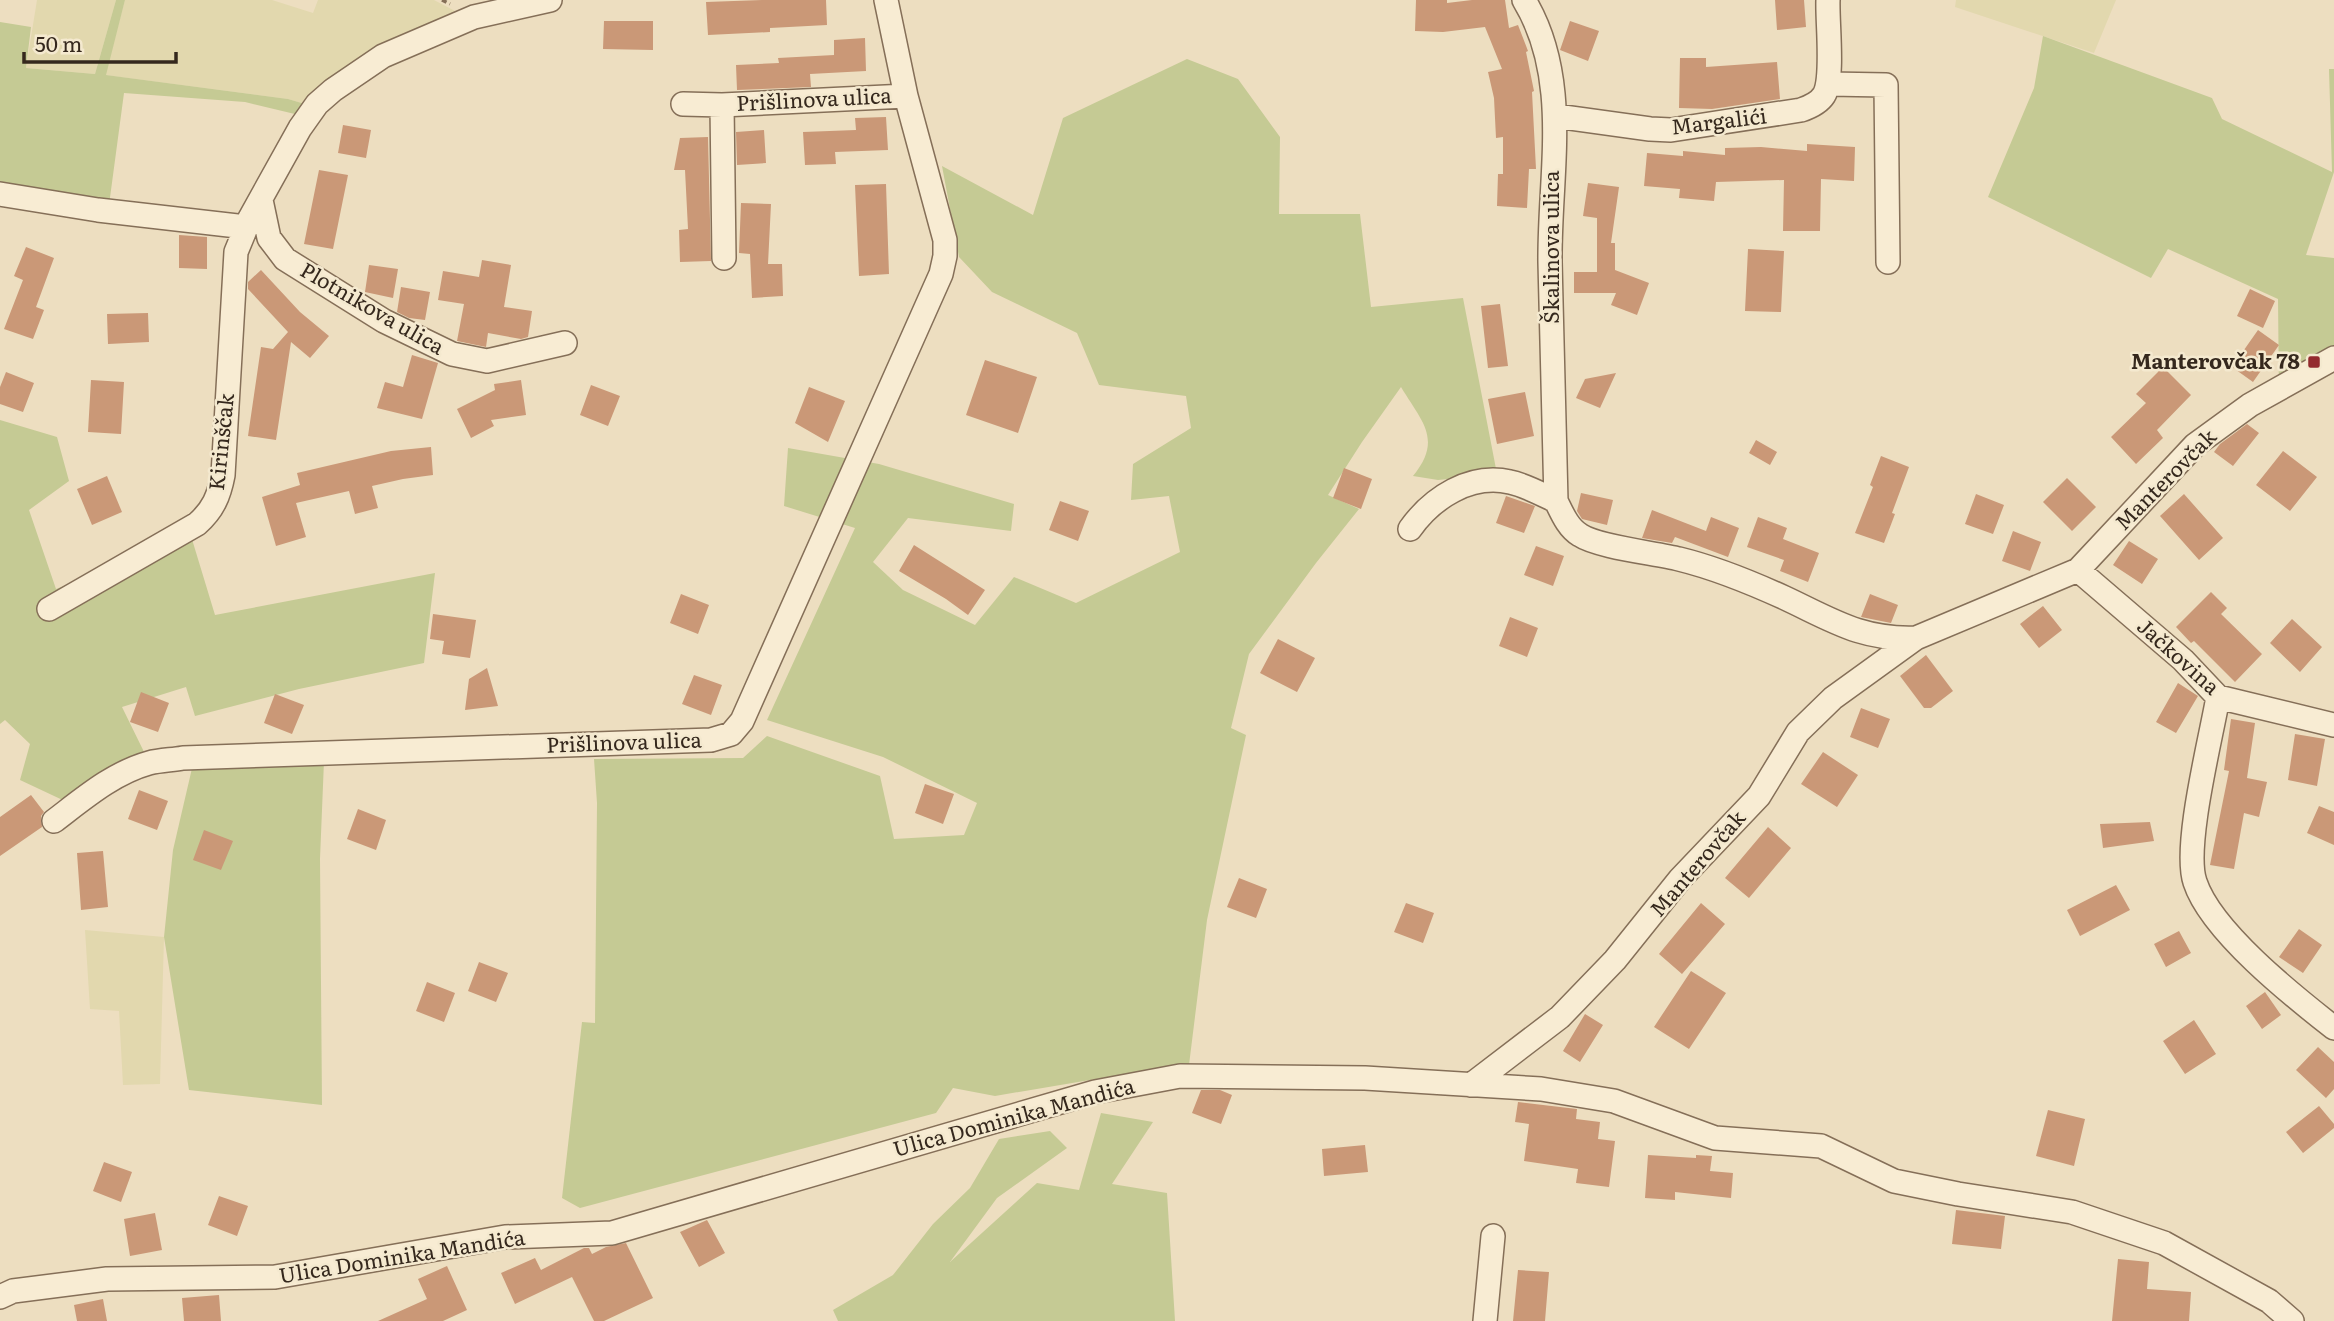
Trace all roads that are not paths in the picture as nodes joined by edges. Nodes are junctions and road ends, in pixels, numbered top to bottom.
1 (548, 0) edge
2 (886, 0) edge
3 (1524, 0) edge
4 (1828, 0) edge
5 (1829, 84) junction
6 (906, 96) junction
7 (683, 104) dead end
8 (722, 105) junction
9 (1556, 116) junction
10 (0, 194) edge
11 (261, 200) junction
12 (246, 227) junction
13 (724, 258) dead end
14 (1888, 262) dead end
15 (565, 343) dead end
16 (2334, 358) edge
17 (1556, 501) junction
18 (1410, 529) dead end
19 (2078, 570) junction
20 (48, 609) dead end
21 (1916, 638) junction
22 (2218, 697) junction
23 (2334, 725) edge
24 (54, 821) dead end
25 (2334, 1028) edge
26 (1471, 1085) junction
27 (1493, 1236) dead end
28 (0, 1297) edge
29 (1485, 1321) edge
30 (2292, 1321) edge

1 - 11 street, Kirinščak
2 - 6 street, Prišlinova ulica
3 - 9 street, Škalinova ulica
4 - 5 street
5 - 9 street, Margalići
5 - 14 street
6 - 8 street, Prišlinova ulica
6 - 24 street, Prišlinova ulica
7 - 8 street, Prišlinova ulica
8 - 13 street, Prišlinova ulica
9 - 17 street, Škalinova ulica
10 - 12 street
11 - 12 street, Kirinščak
11 - 15 street, Plotnikova ulica
12 - 20 street, Kirinščak
16 - 19 street, Manterovčak
17 - 18 street
17 - 21 street
19 - 21 street
19 - 22 street, Jačkovina
21 - 26 street, Manterovčak
22 - 23 street, Jačkovina
22 - 25 street
26 - 28 street, Ulica Dominika Mandića
26 - 30 street, Ulica Dominika Mandića
27 - 29 street

